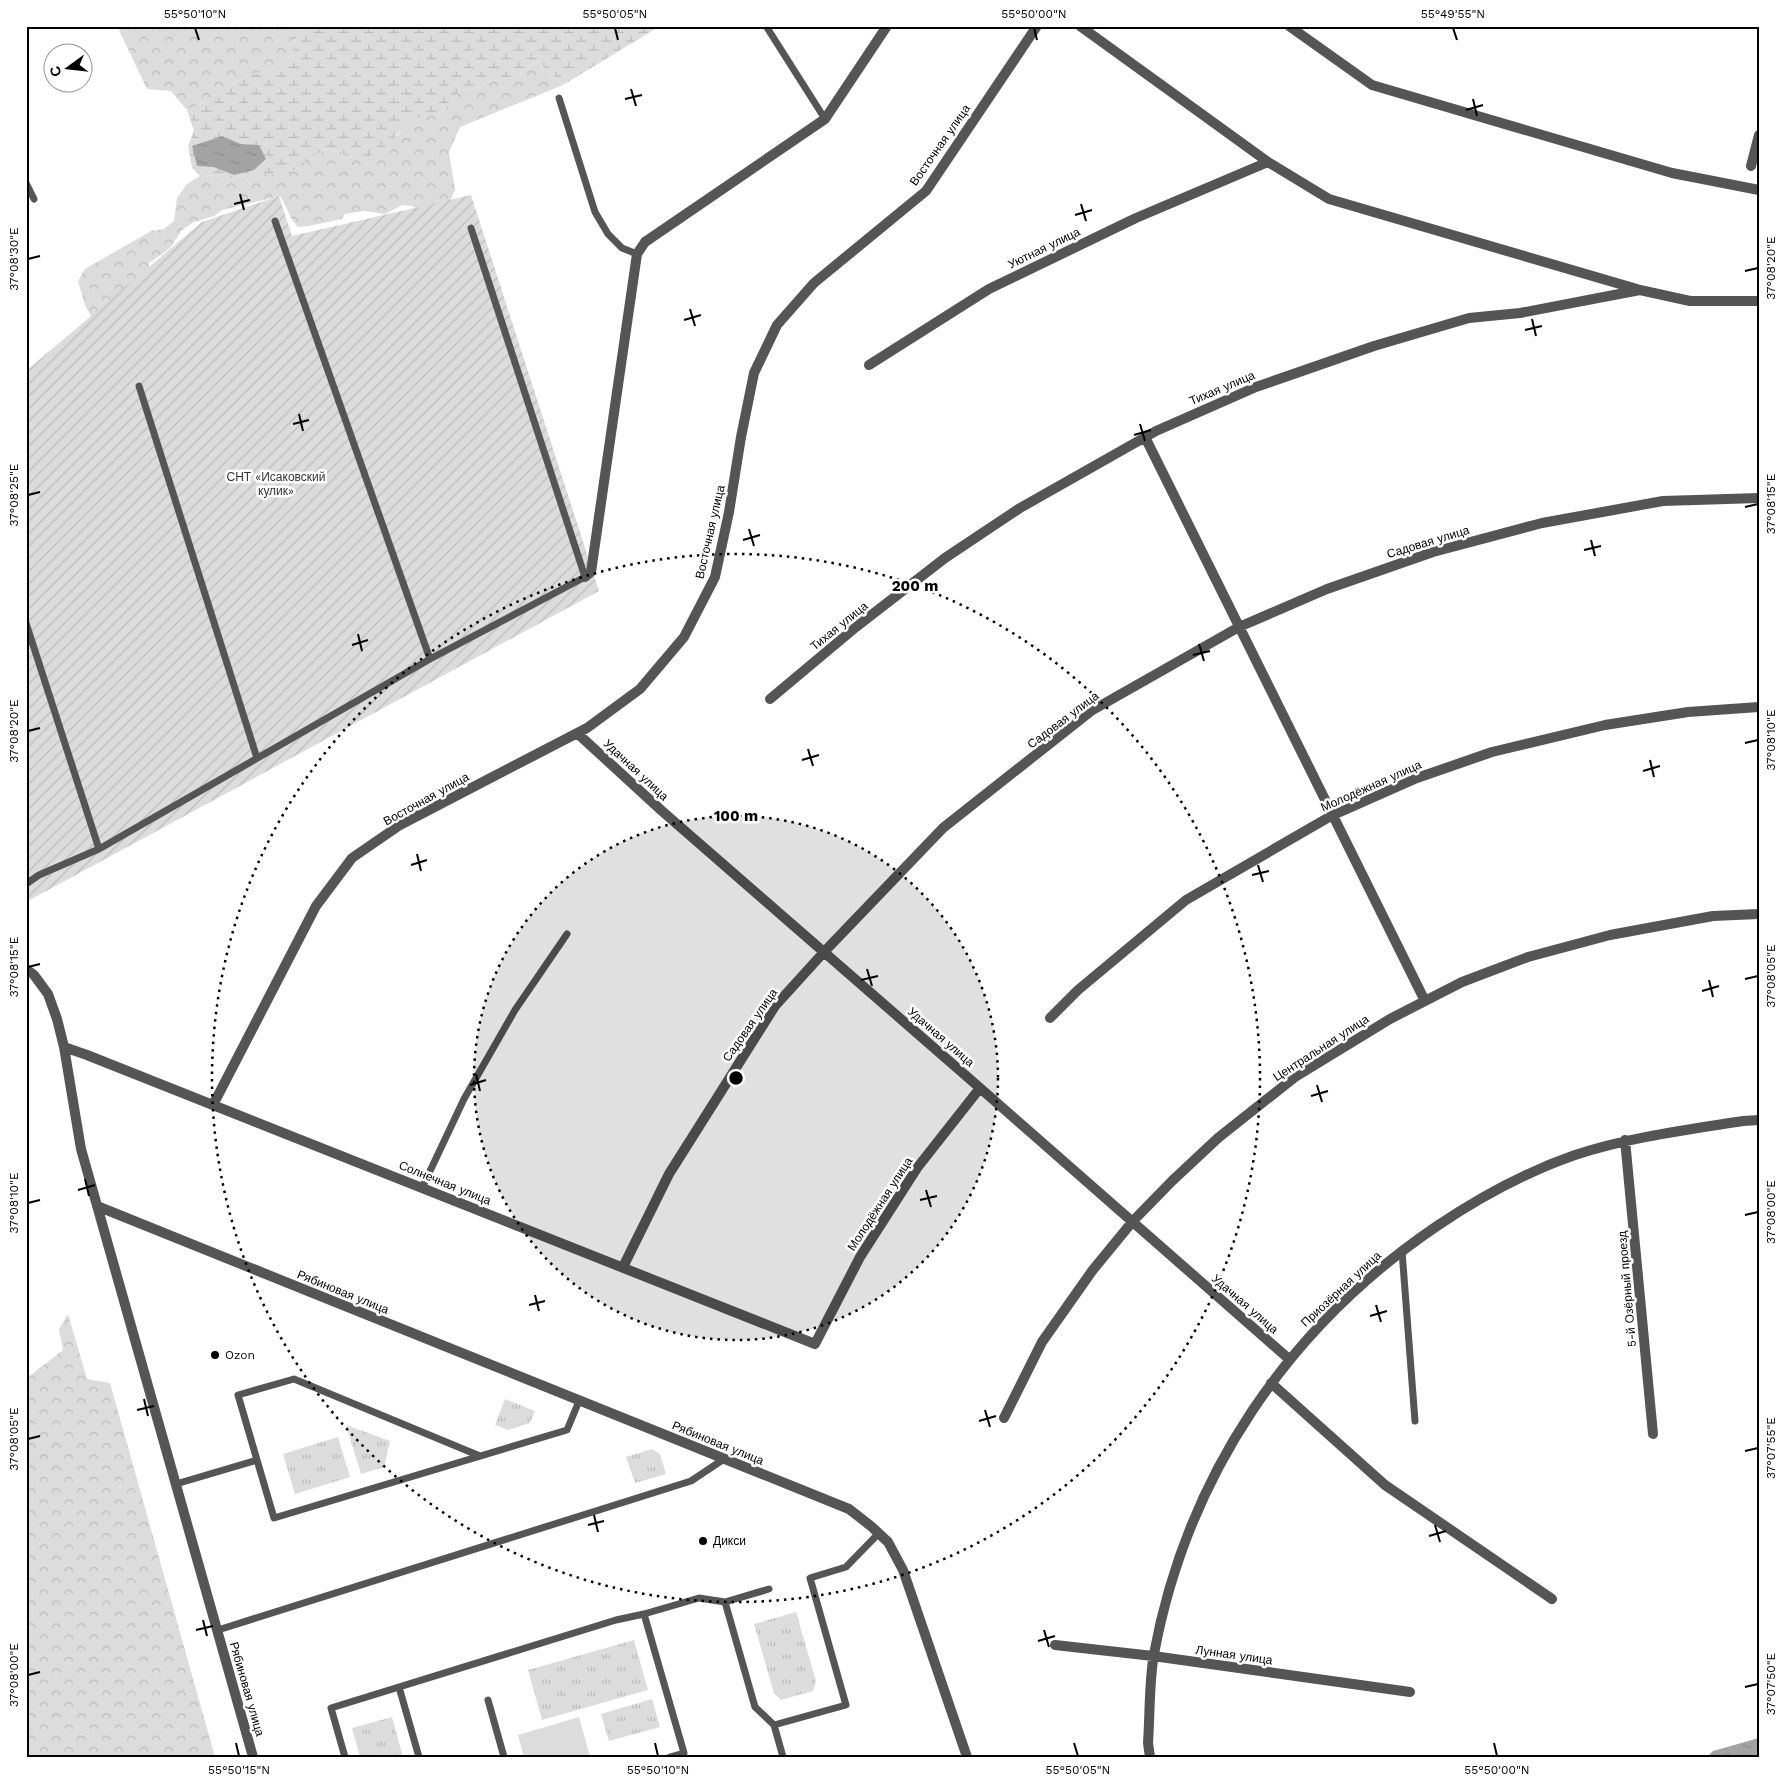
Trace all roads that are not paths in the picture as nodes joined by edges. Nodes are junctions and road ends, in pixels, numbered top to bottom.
1 (766, 26) edge
2 (887, 26) edge
3 (1037, 26) edge
4 (1080, 26) edge
5 (1289, 26) edge
6 (559, 98) dead end
7 (824, 119) junction
8 (1759, 136) edge
9 (1268, 162) junction
10 (1751, 166) dead end
11 (26, 183) edge
12 (1759, 190) edge
13 (34, 199) dead end
14 (274, 221) dead end
15 (472, 228) dead end
16 (637, 254) junction
17 (1640, 290) junction
18 (1759, 301) edge
19 (869, 365) dead end
20 (139, 386) dead end
21 (1145, 437) junction
22 (1759, 498) edge
23 (585, 577) junction
24 (26, 623) edge
25 (1239, 627) junction
26 (430, 660) junction
27 (770, 699) dead end
28 (1759, 707) edge
29 (577, 733) junction
30 (257, 758) junction
31 (1331, 816) junction
32 (99, 850) junction
33 (26, 884) edge
34 (1759, 914) edge
35 (567, 934) dead end
36 (824, 952) junction
37 (26, 969) edge
38 (1424, 1001) junction
39 (1050, 1018) dead end
40 (64, 1047) junction
41 (980, 1088) junction
42 (213, 1105) junction
43 (1759, 1120) edge
44 (1625, 1140) junction
45 (422, 1188) junction
46 (98, 1206) junction
47 (1132, 1221) junction
48 (1402, 1251) junction
49 (623, 1268) junction
50 (815, 1344) joint
51 (1289, 1359) junction
52 (1271, 1383) junction
53 (579, 1400) junction
54 (1004, 1418) dead end
55 (1415, 1421) dead end
56 (1653, 1434) dead end
57 (480, 1456) junction
58 (724, 1459) junction
59 (257, 1460) junction
60 (176, 1484) junction
61 (879, 1533) junction
62 (770, 1589) dead end
63 (1552, 1598) dead end
64 (725, 1602) junction
65 (644, 1614) junction
66 (218, 1630) junction
67 (1055, 1644) dead end
68 (1154, 1656) junction
69 (399, 1687) junction
70 (1410, 1692) dead end
71 (488, 1700) dead end
72 (774, 1725) junction
73 (253, 1757) edge
74 (345, 1757) edge
75 (419, 1757) edge
76 (504, 1757) edge
77 (670, 1757) edge
78 (783, 1757) edge
79 (967, 1757) edge
80 (1150, 1757) edge

1 - 7 lane
2 - 7 street
3 - 29 street, Восточная улица
4 - 9 street
5 - 12 street
6 - 16 lane
7 - 16 street
8 - 10 street
9 - 17 street
9 - 19 street, Уютная улица
11 - 13 lane
14 - 26 lane
15 - 23 lane
16 - 23 street
17 - 18 street, Тихая улица
17 - 21 street, Тихая улица
20 - 30 lane
21 - 25 street
21 - 27 street, Тихая улица
22 - 25 street, Садовая улица
23 - 26 lane
24 - 32 lane
25 - 31 street
25 - 36 street, Садовая улица
26 - 30 lane
28 - 31 street, Молодёжная улица
29 - 36 street, Удачная улица
29 - 42 street, Восточная улица
30 - 32 lane
31 - 38 street
31 - 39 street, Молодёжная улица
32 - 33 lane
34 - 38 street, Центральная улица
35 - 45 lane
36 - 41 street, Удачная улица
36 - 49 street, Садовая улица
37 - 40 street
38 - 47 street, Центральная улица
40 - 42 street, Солнечная улица
40 - 46 street
41 - 47 street, Удачная улица
41 - 50 street, Молодёжная улица
42 - 45 street, Солнечная улица
43 - 44 street, Приозёрная улица
44 - 48 street, Приозёрная улица
44 - 56 street, 5-й Озёрный проезд
45 - 49 street, Солнечная улица
46 - 53 street, Рябиновая улица
46 - 60 street, Рябиновая улица
47 - 51 street, Удачная улица
47 - 54 street, Центральная улица
48 - 51 street, Приозёрная улица
48 - 55 lane
49 - 50 street, Солнечная улица
51 - 52 street, Приозёрная улица
52 - 63 street
52 - 68 street, Приозёрная улица
53 - 57 lane
53 - 58 street, Рябиновая улица
57 - 59 lane
57 - 59 lane
58 - 61 street, Рябиновая улица
58 - 66 lane
59 - 60 lane
60 - 66 street, Рябиновая улица
61 - 72 lane
61 - 79 street, Рябиновая улица
62 - 64 lane
64 - 65 lane
64 - 72 lane
65 - 69 lane
65 - 77 lane
66 - 73 street, Рябиновая улица
67 - 68 street, Лунная улица
68 - 70 street, Лунная улица
68 - 80 street, Приозёрная улица
69 - 74 lane
69 - 75 lane
71 - 76 lane
72 - 78 lane

